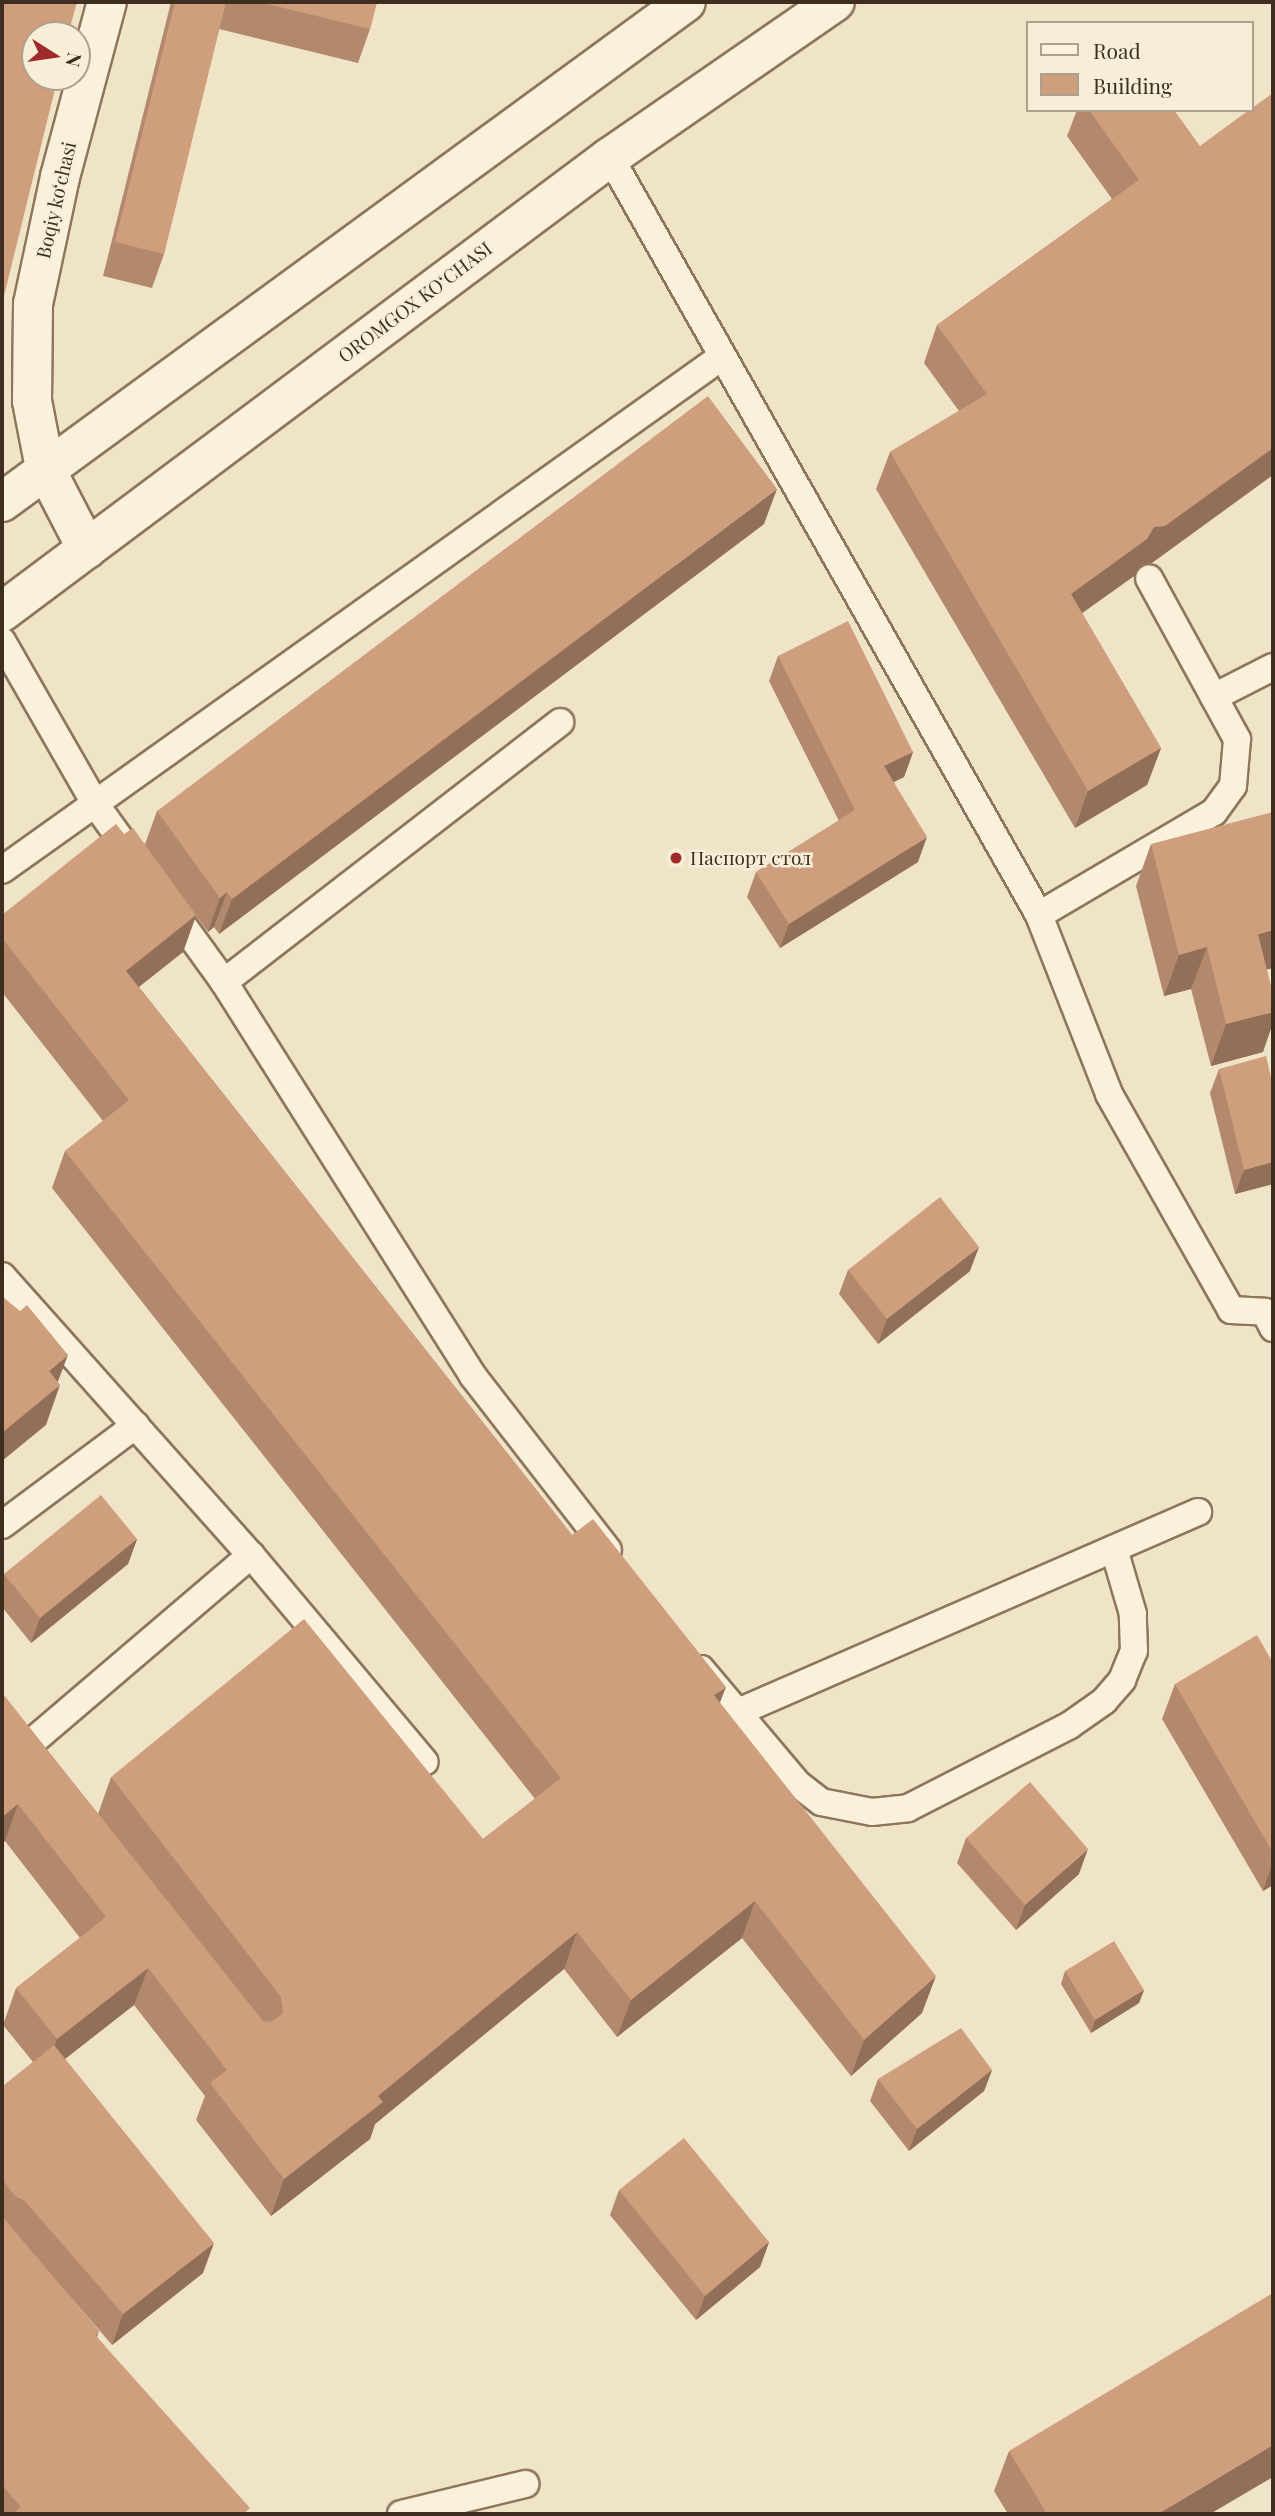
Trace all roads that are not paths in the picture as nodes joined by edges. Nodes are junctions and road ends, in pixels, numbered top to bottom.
1 (107, 2) edge
2 (686, 2) edge
3 (835, 2) edge
4 (610, 157) junction
5 (723, 356) junction
6 (17, 398) edge
7 (45, 468) junction
8 (2, 502) edge
9 (87, 549) junction
10 (1149, 578) edge
11 (2, 612) edge
12 (2, 641) edge
13 (1273, 667) edge
14 (1214, 697) junction
15 (560, 722) dead end
16 (96, 805) junction
17 (2, 870) edge
18 (1039, 915) junction
19 (224, 982) junction
20 (2, 1276) edge
21 (1270, 1317) edge
22 (136, 1425) junction
23 (1199, 1512) dead end
24 (2, 1525) edge
25 (1114, 1549) junction
26 (251, 1555) junction
27 (626, 1572) edge
28 (685, 1648) edge
29 (736, 1713) junction
30 (425, 1762) dead end
31 (43, 1769) edge
32 (525, 2484) dead end
33 (401, 2514) edge

1 - 6 main road, Boqiy koʻchasi
2 - 7 main road
3 - 4 main road, OROMGOX KO‘CHASI
4 - 5 lane
4 - 9 main road, OROMGOX KO‘CHASI
5 - 16 lane
5 - 18 lane
6 - 7 main road, Boqiy koʻchasi
7 - 8 main road
7 - 9 main road, Boqiy koʻchasi
9 - 11 main road, OROMGOX KO‘CHASI
10 - 14 lane
12 - 16 lane
13 - 14 lane
14 - 18 lane
15 - 19 lane
16 - 17 lane
16 - 19 lane
18 - 21 lane
19 - 27 lane
20 - 22 lane
22 - 24 lane
22 - 26 lane
23 - 25 lane
25 - 29 lane
25 - 29 lane
26 - 30 lane
26 - 31 lane
28 - 29 lane
32 - 33 lane

